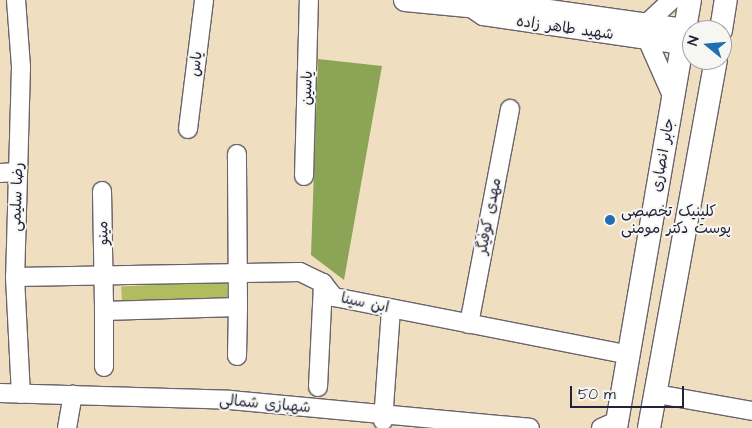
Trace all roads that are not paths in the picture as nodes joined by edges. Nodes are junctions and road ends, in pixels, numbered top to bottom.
1 (16, 0) edge
2 (204, 0) edge
3 (309, 0) edge
4 (405, 0) edge
5 (672, 0) edge
6 (690, 0) edge
7 (726, 0) edge
8 (479, 2) edge
9 (689, 20) edge
10 (723, 20) edge
11 (647, 31) junction
12 (682, 36) edge
13 (682, 62) edge
14 (714, 70) edge
15 (672, 98) junction
16 (510, 109) dead end
17 (188, 129) dead end
18 (237, 154) dead end
19 (0, 172) edge
20 (18, 172) junction
21 (304, 176) dead end
22 (102, 191) dead end
23 (238, 273) junction
24 (103, 275) junction
25 (15, 276) junction
26 (323, 283) junction
27 (238, 306) junction
28 (391, 308) junction
29 (104, 311) junction
30 (469, 324) junction
31 (629, 355) junction
32 (237, 356) dead end
33 (104, 367) dead end
34 (318, 387) dead end
35 (0, 394) edge
36 (21, 394) junction
37 (657, 394) junction
38 (72, 398) junction
39 (0, 400) edge
40 (752, 411) edge
41 (384, 418) junction
42 (410, 423) edge
43 (611, 426) edge
44 (68, 428) edge
45 (461, 428) edge
46 (530, 428) edge
47 (649, 428) edge

1 - 20 street, رضا سلیمی
2 - 17 street, یاس
3 - 21 street, یاسین
4 - 8 main road
5 - 11 street
6 - 9 main road, جابر انصاری
7 - 10 main road
8 - 11 street, شهید طاهر زاده
11 - 12 street, شهید طاهر زاده
11 - 15 street
13 - 15 main road, جابر انصاری
14 - 37 main road
15 - 31 main road, جابر انصاری
16 - 30 street, مهدی کوفیگر
18 - 23 street
19 - 20 street
20 - 25 street, رضا سلیمی
22 - 24 street, مینو
23 - 24 street, ابن سینا
23 - 26 street, ابن سینا
23 - 27 street
24 - 25 street, ابن سینا
24 - 29 street, مینو
25 - 36 street, رضا سلیمی
26 - 28 street, ابن سینا
26 - 34 street
27 - 29 street
27 - 32 street
28 - 30 street, ابن سینا
28 - 41 street
29 - 33 street, مینو
30 - 31 street, ابن سینا
31 - 43 main road, جابر انصاری
35 - 36 street, شهبازی شمالی
36 - 38 street, شهبازی شمالی
37 - 40 street
37 - 47 main road
38 - 39 street, شهبازی شمالی
38 - 41 street, شهبازی شمالی
38 - 44 street
41 - 42 street, شهبازی شمالی
42 - 45 street, شهبازی شمالی
42 - 46 street, شهبازی شمالی

